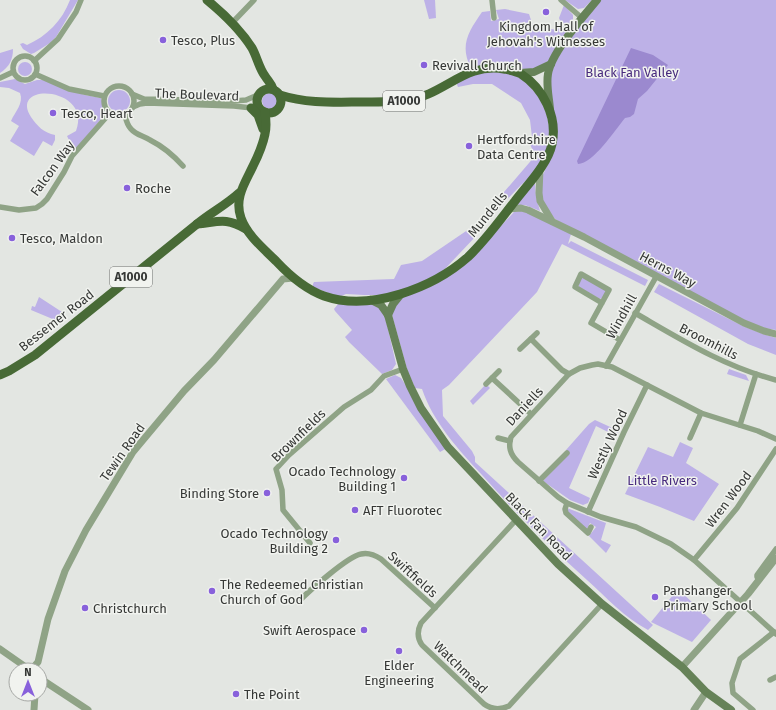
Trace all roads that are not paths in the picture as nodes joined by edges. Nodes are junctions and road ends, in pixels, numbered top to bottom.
1 (81, 0) edge
2 (207, 0) edge
3 (254, 0) edge
4 (492, 0) edge
5 (561, 0) edge
6 (597, 0) edge
7 (494, 18) dead end
8 (582, 18) junction
9 (232, 23) junction
10 (34, 61) junction
11 (551, 64) junction
12 (13, 72) junction
13 (520, 73) junction
14 (35, 74) junction
15 (265, 77) junction
16 (0, 78) edge
17 (277, 92) junction
18 (260, 93) junction
19 (132, 94) junction
20 (104, 96) junction
21 (133, 107) junction
22 (550, 109) junction
23 (259, 110) junction
24 (110, 113) junction
25 (125, 115) junction
26 (265, 134) junction
27 (183, 166) dead end
28 (540, 168) junction
29 (239, 193) junction
30 (0, 207) edge
31 (508, 209) junction
32 (552, 221) junction
33 (196, 224) junction
34 (246, 229) junction
35 (656, 277) junction
36 (288, 279) junction
37 (401, 294) junction
38 (371, 300) junction
39 (602, 303) junction
40 (635, 313) junction
41 (388, 315) junction
42 (537, 333) dead end
43 (776, 334) edge
44 (531, 339) junction
45 (620, 340) junction
46 (520, 348) dead end
47 (606, 366) junction
48 (402, 369) junction
49 (499, 371) dead end
50 (570, 374) junction
51 (756, 374) junction
52 (1, 376) edge
53 (492, 378) junction
54 (776, 380) edge
55 (486, 384) dead end
56 (647, 385) junction
57 (701, 413) junction
58 (531, 414) junction
59 (740, 425) junction
60 (498, 438) dead end
61 (690, 438) dead end
62 (776, 439) edge
63 (510, 441) junction
64 (776, 449) edge
65 (567, 453) dead end
66 (540, 481) junction
67 (567, 503) junction
68 (588, 512) junction
69 (516, 520) junction
70 (591, 527) dead end
71 (310, 543) dead end
72 (776, 549) edge
73 (776, 558) edge
74 (694, 560) junction
75 (760, 580) junction
76 (298, 602) dead end
77 (740, 603) junction
78 (602, 604) junction
79 (435, 608) junction
80 (775, 633) edge
81 (0, 648) edge
82 (0, 653) edge
83 (13, 662) edge
84 (19, 662) edge
85 (38, 662) edge
86 (682, 666) junction
87 (776, 677) edge
88 (770, 680) dead end
89 (48, 684) edge
90 (706, 692) junction
91 (88, 710) edge
92 (694, 710) edge
93 (731, 710) edge
94 (753, 710) edge

1 - 10 street
2 - 9 main road
3 - 9 street
4 - 7 street
5 - 8 street
6 - 8 main road
8 - 11 main road
9 - 15 main road
10 - 12 street
10 - 14 street
11 - 13 main road
11 - 22 main road
12 - 14 street
12 - 16 street
13 - 17 main road, A1000
13 - 22 main road, Mundells / A1000
14 - 20 street
15 - 17 main road
15 - 18 main road, A1000
17 - 18 main road, A1000
17 - 23 main road
18 - 19 street, The Boulevard
18 - 23 main road, A1000
19 - 20 street
19 - 21 street
20 - 24 street
21 - 23 street, The Boulevard
21 - 25 street
22 - 28 main road, Mundells / A1000
23 - 26 main road
23 - 26 main road, Mundells / A1000
24 - 25 street
24 - 30 street, Falcon Way
25 - 27 street
26 - 29 main road, Mundells / A1000
28 - 31 main road, Mundells / A1000
28 - 32 street
29 - 33 main road, Bessemer Road / A1000
29 - 34 main road, Mundells / A1000
31 - 32 street, Herns Way
31 - 37 main road, Mundells / A1000
32 - 35 street, Herns Way
33 - 34 main road, A1000
33 - 52 main road, Bessemer Road / A1000
34 - 36 main road, Mundells / A1000
35 - 40 street, Windhill
35 - 43 street, Herns Way
36 - 38 main road, Mundells / A1000
36 - 85 street, Tewin Road
37 - 38 main road, Mundells / A1000
37 - 41 main road
38 - 41 main road
39 - 39 street
39 - 45 street
40 - 45 street, Windhill
40 - 51 street, Broomhills
41 - 48 main road, Black Fan Road
42 - 44 street
44 - 46 street
44 - 50 street
45 - 47 street, Windhill
47 - 50 street, Daniells
47 - 56 street, Daniells
48 - 69 main road, Black Fan Road
48 - 71 street, Brownfields
49 - 53 street
50 - 58 street, Daniells
51 - 54 street, Broomhills
51 - 59 street
53 - 55 street
53 - 58 street
56 - 57 street, Daniells
56 - 68 street, Westly Wood
57 - 59 street, Daniells
57 - 61 street
58 - 63 street, Daniells
59 - 62 street, Daniells
60 - 63 street
63 - 66 street, Daniells
64 - 74 street, Wren Wood
65 - 66 street
66 - 67 street, Daniells
67 - 68 street, Daniells
67 - 70 street
68 - 74 street, Daniells
69 - 78 main road, Black Fan Road
69 - 79 street, Watchmead
72 - 75 street
73 - 75 street
74 - 77 street, Daniells
75 - 77 street
76 - 79 street, Swiftfields
77 - 80 street, Daniells
77 - 86 street
78 - 79 street, Watchmead
78 - 86 main road, Black Fan Road
80 - 94 street
81 - 84 street
82 - 83 street
86 - 90 main road, Black Fan Road
87 - 88 street
89 - 91 street
90 - 92 street
90 - 93 main road, Black Fan Road

